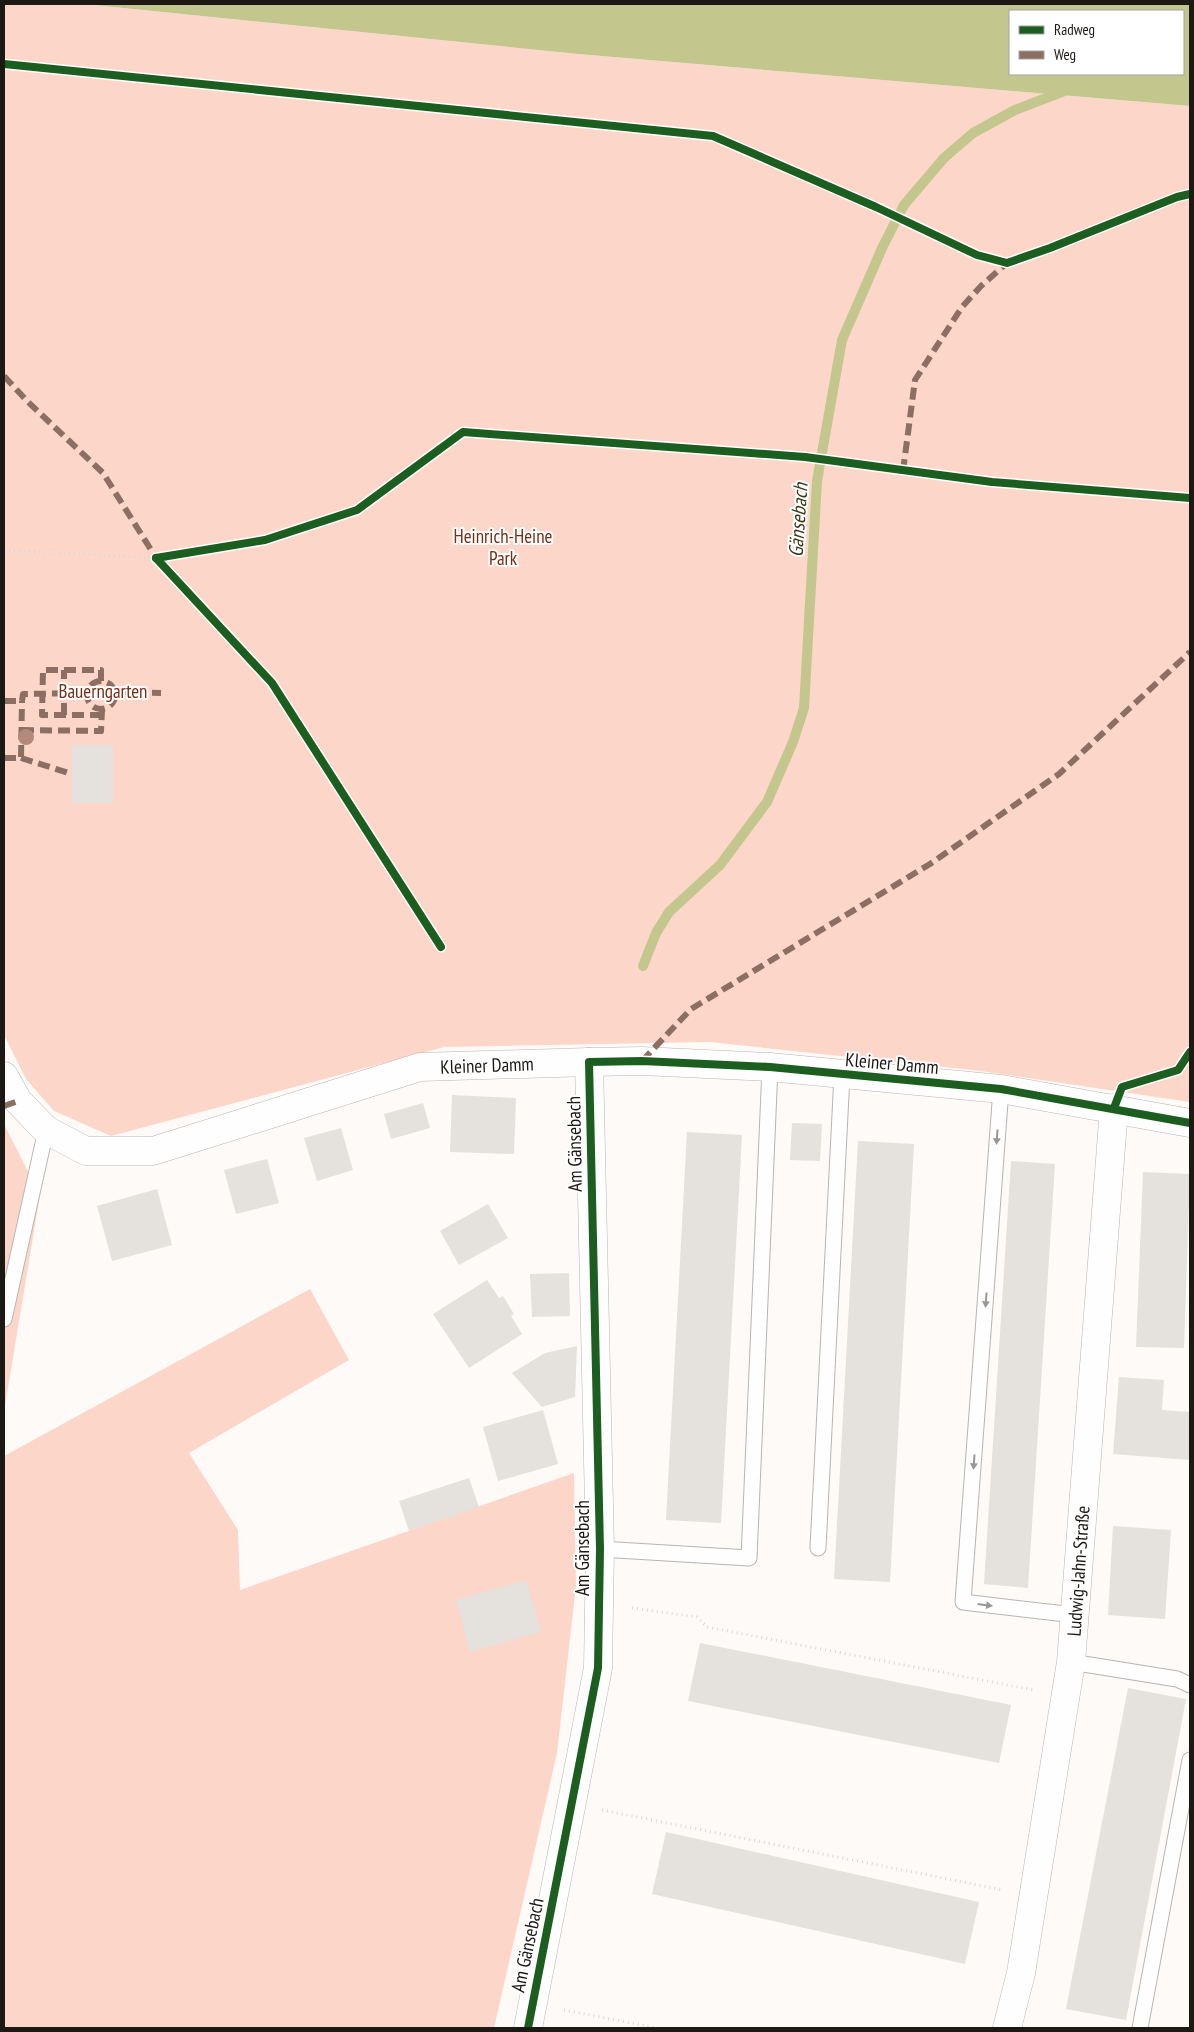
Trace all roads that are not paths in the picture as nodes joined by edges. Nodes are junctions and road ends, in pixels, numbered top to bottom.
1 (589, 1062) junction
2 (770, 1067) junction
3 (842, 1075) junction
4 (4, 1076) edge
5 (1001, 1089) junction
6 (1114, 1108) junction
7 (1190, 1122) edge
8 (46, 1130) junction
9 (4, 1319) edge
10 (818, 1548) dead end
11 (600, 1549) junction
12 (1074, 1616) junction
13 (1071, 1662) junction
14 (1190, 1685) edge
15 (1190, 1760) edge
16 (529, 2016) edge
17 (1007, 2028) edge
18 (1140, 2028) edge

1 - 2 street, Kleiner Damm
1 - 8 street, Kleiner Damm
1 - 11 street, Am Gänsebach
2 - 3 street, Kleiner Damm
2 - 11 lane
3 - 5 street, Kleiner Damm
3 - 10 lane
4 - 8 street, Kleiner Damm
5 - 6 street, Kleiner Damm
5 -> 12 lane
6 - 7 street, Kleiner Damm
6 - 12 street, Ludwig-Jahn-Straße
8 - 9 lane
11 - 16 street, Am Gänsebach
12 - 13 street, Ludwig-Jahn-Straße
13 - 14 lane
13 - 17 street, Ludwig-Jahn-Straße
15 - 18 lane

